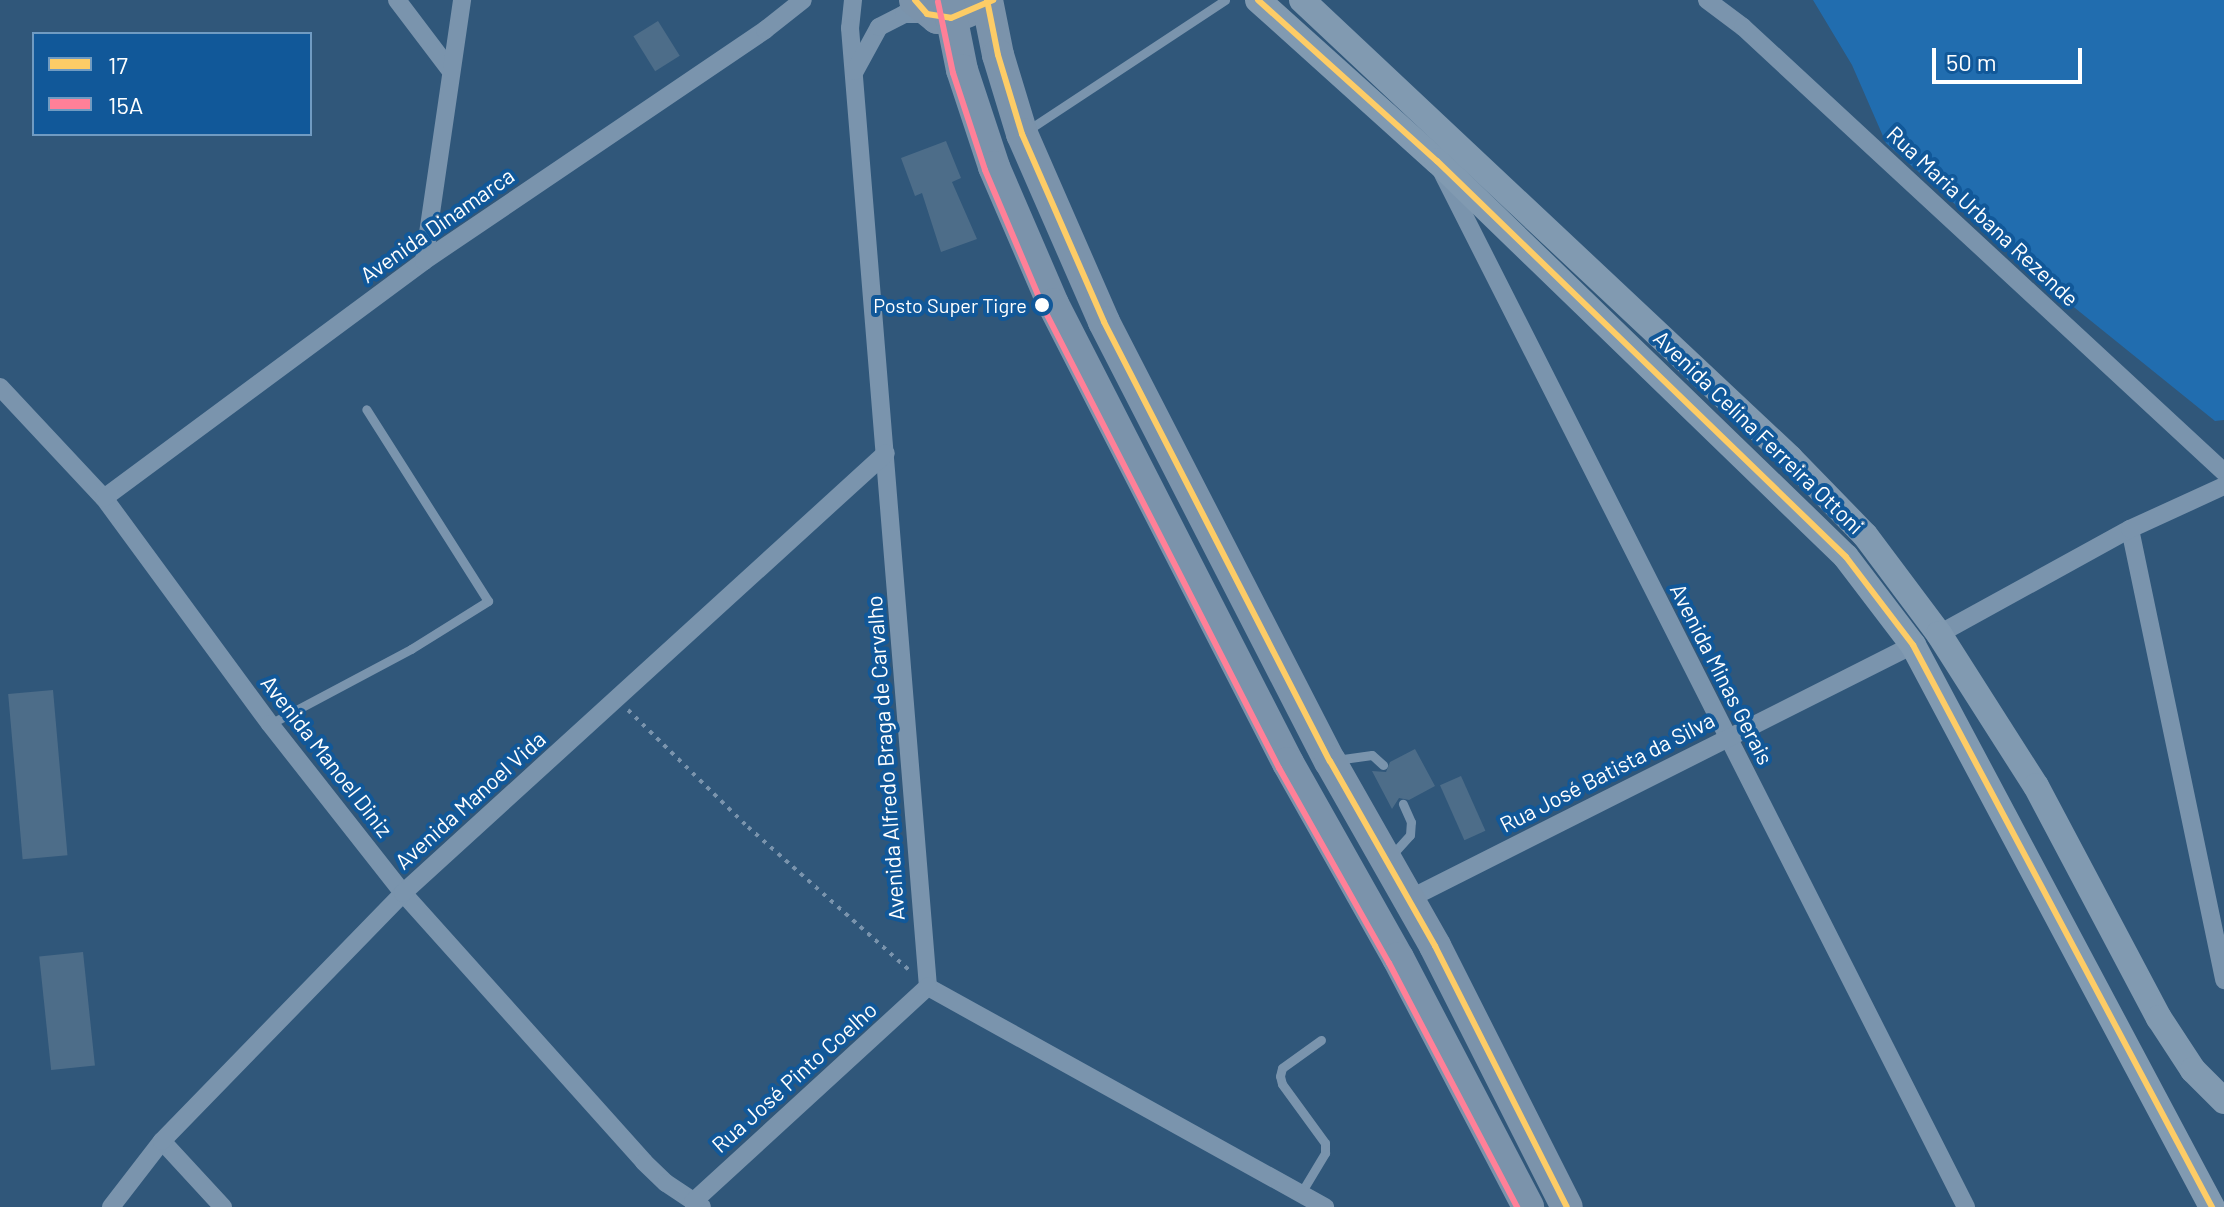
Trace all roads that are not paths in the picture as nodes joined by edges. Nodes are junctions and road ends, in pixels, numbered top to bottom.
1 (397, 0) edge
2 (462, 0) edge
3 (803, 0) edge
4 (853, 0) edge
5 (1225, 0) edge
6 (1258, 0) edge
7 (1302, 0) edge
8 (1707, 0) edge
9 (989, 1) edge
10 (935, 8) edge
11 (450, 70) junction
12 (854, 73) junction
13 (1022, 134) junction
14 (1437, 161) junction
15 (424, 261) junction
16 (0, 387) edge
17 (366, 409) dead end
18 (886, 453) junction
19 (2224, 472) edge
20 (2224, 486) edge
21 (104, 498) junction
22 (2130, 529) junction
23 (1939, 634) junction
24 (1913, 645) junction
25 (270, 724) junction
26 (1727, 738) junction
27 (1330, 761) junction
28 (1383, 765) dead end
29 (1403, 804) dead end
30 (1386, 861) junction
31 (403, 893) junction
32 (1409, 899) junction
33 (2224, 980) edge
34 (928, 987) junction
35 (1321, 1040) dead end
36 (2224, 1101) edge
37 (162, 1141) junction
38 (1301, 1193) junction
39 (2224, 1200) edge
40 (697, 1204) edge
41 (111, 1207) edge
42 (223, 1207) edge
43 (1325, 1207) edge
44 (1528, 1207) edge
45 (1567, 1207) edge
46 (1966, 1207) edge
47 (2212, 1207) edge
48 (2223, 1207) edge

1 - 11 street
2 - 11 street
3 - 15 street, Avenida Dinamarca
4 - 12 street, Avenida Alfredo Braga de Carvalho
5 - 13 lane
6 - 14 main road, Avenida Celina Ferreira Ottoni
7 - 23 main road, Avenida Celina Ferreira Ottoni
8 - 19 street, Rua Maria Urbana Rezende
9 - 10 highway
9 - 13 highway
10 - 12 street
10 - 44 highway
11 - 15 street
12 - 18 street, Avenida Alfredo Braga de Carvalho
13 - 27 highway
14 - 24 main road, Avenida Celina Ferreira Ottoni
14 - 26 street, Avenida Minas Gerais
15 - 21 street, Avenida Dinamarca
16 - 21 street, Avenida Manoel Diniz
17 - 25 lane
18 - 31 street, Avenida Manoel Vida
18 - 34 street, Avenida Alfredo Braga de Carvalho
20 - 22 street
21 - 25 street, Avenida Manoel Diniz
22 - 23 street
22 - 33 street
23 - 36 main road, Avenida Celina Ferreira Ottoni
24 - 26 street, Rua José Batista da Silva
24 - 47 main road, Avenida Celina Ferreira Ottoni
25 - 31 street, Avenida Manoel Diniz
26 - 32 street, Rua José Batista da Silva
26 - 46 street, Avenida Minas Gerais
27 - 28 lane
27 - 30 highway
29 - 30 lane
30 - 32 highway
31 - 37 street, Avenida Manoel Vida
31 - 40 street, Avenida Manoel Diniz
32 - 45 highway
34 - 38 street
34 - 40 street, Rua José Pinto Coelho
35 - 38 lane
37 - 41 street, Avenida Manoel Vida
37 - 42 street
38 - 43 street
39 - 48 main road

